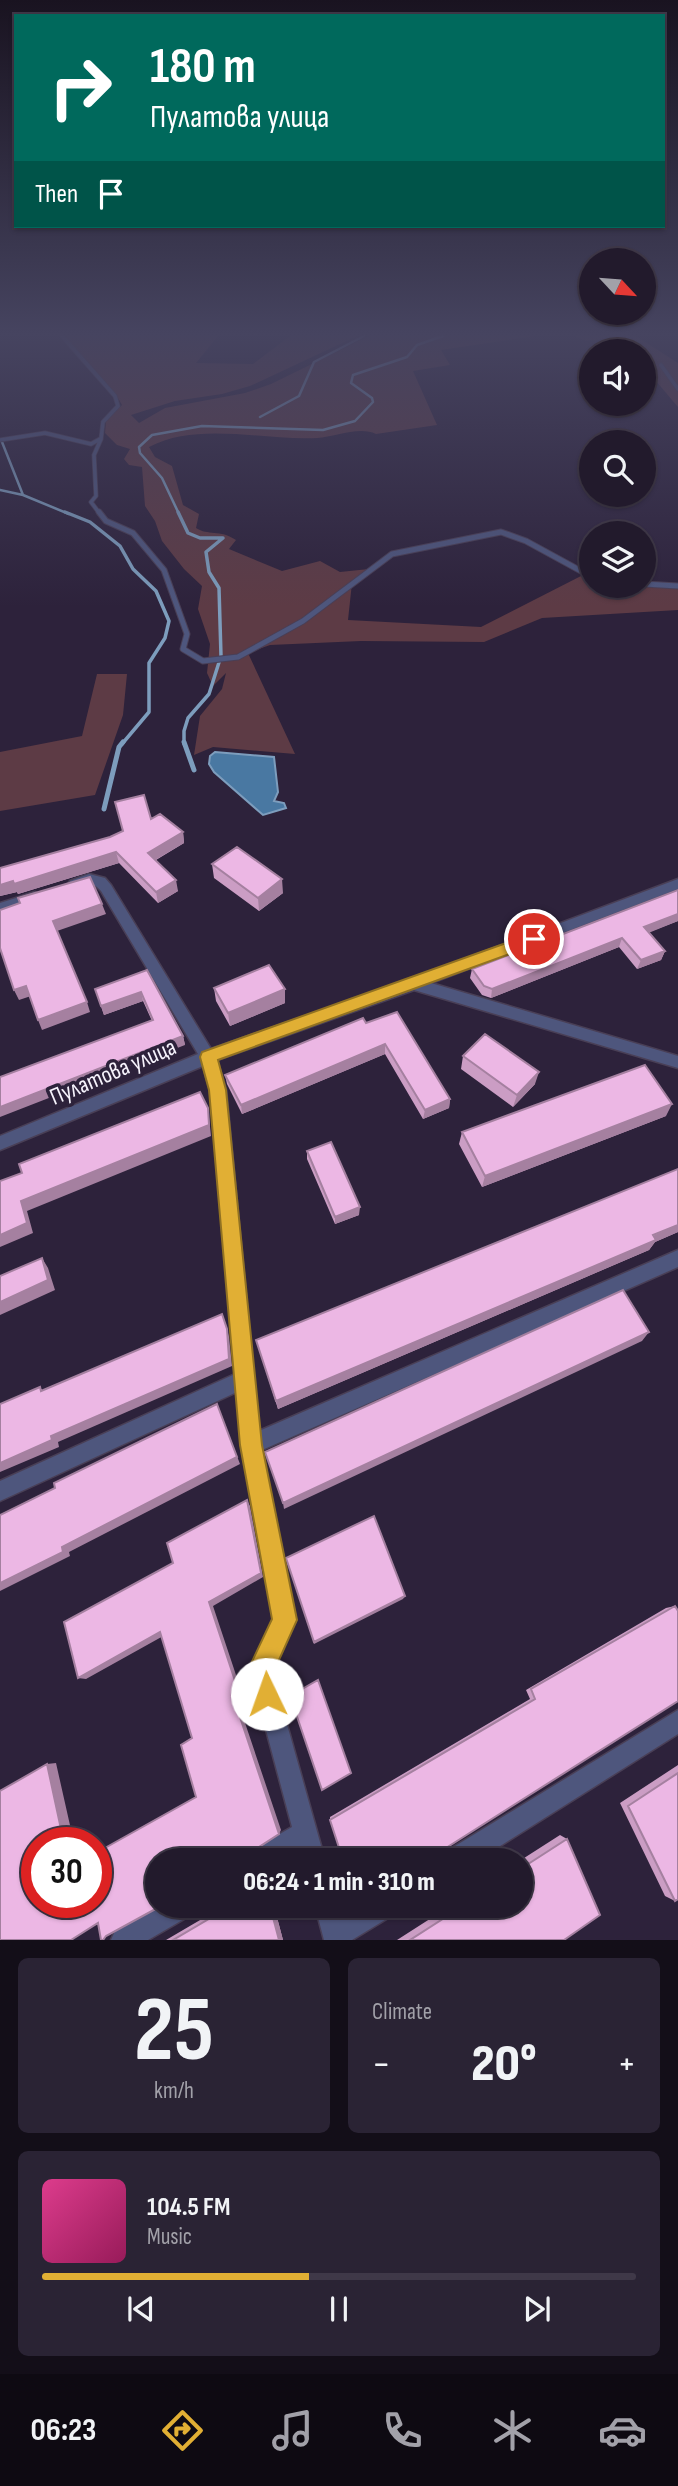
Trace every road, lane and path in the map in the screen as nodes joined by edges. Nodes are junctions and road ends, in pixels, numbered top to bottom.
1 (102, 427) edge
2 (101, 439) junction
3 (0, 440) edge
4 (579, 570) edge
5 (656, 585) edge
6 (678, 586) edge
7 (678, 884) edge
8 (0, 908) edge
9 (414, 984) junction
10 (208, 1057) junction
11 (678, 1062) edge
12 (0, 1143) edge
13 (678, 1258) edge
14 (245, 1379) junction
15 (251, 1445) junction
16 (0, 1491) edge
17 (678, 1721) edge
18 (305, 1833) junction
19 (279, 1848) edge
20 (309, 1848) edge
21 (475, 1848) edge
22 (162, 1918) edge
23 (330, 1918) edge
24 (364, 1918) edge
25 (124, 1940) edge

1 - 2 lane
2 - 3 lane
2 - 4 lane
5 - 6 lane
7 - 9 street, Пулатова улица
8 - 10 street
9 - 10 street, Пулатова улица
9 - 11 street
10 - 12 street, Пулатова улица
10 - 14 street
13 - 15 street
14 - 15 street
14 - 16 street
15 - 18 street
17 - 21 street
18 - 19 street
18 - 20 street
22 - 25 street
23 - 24 street

